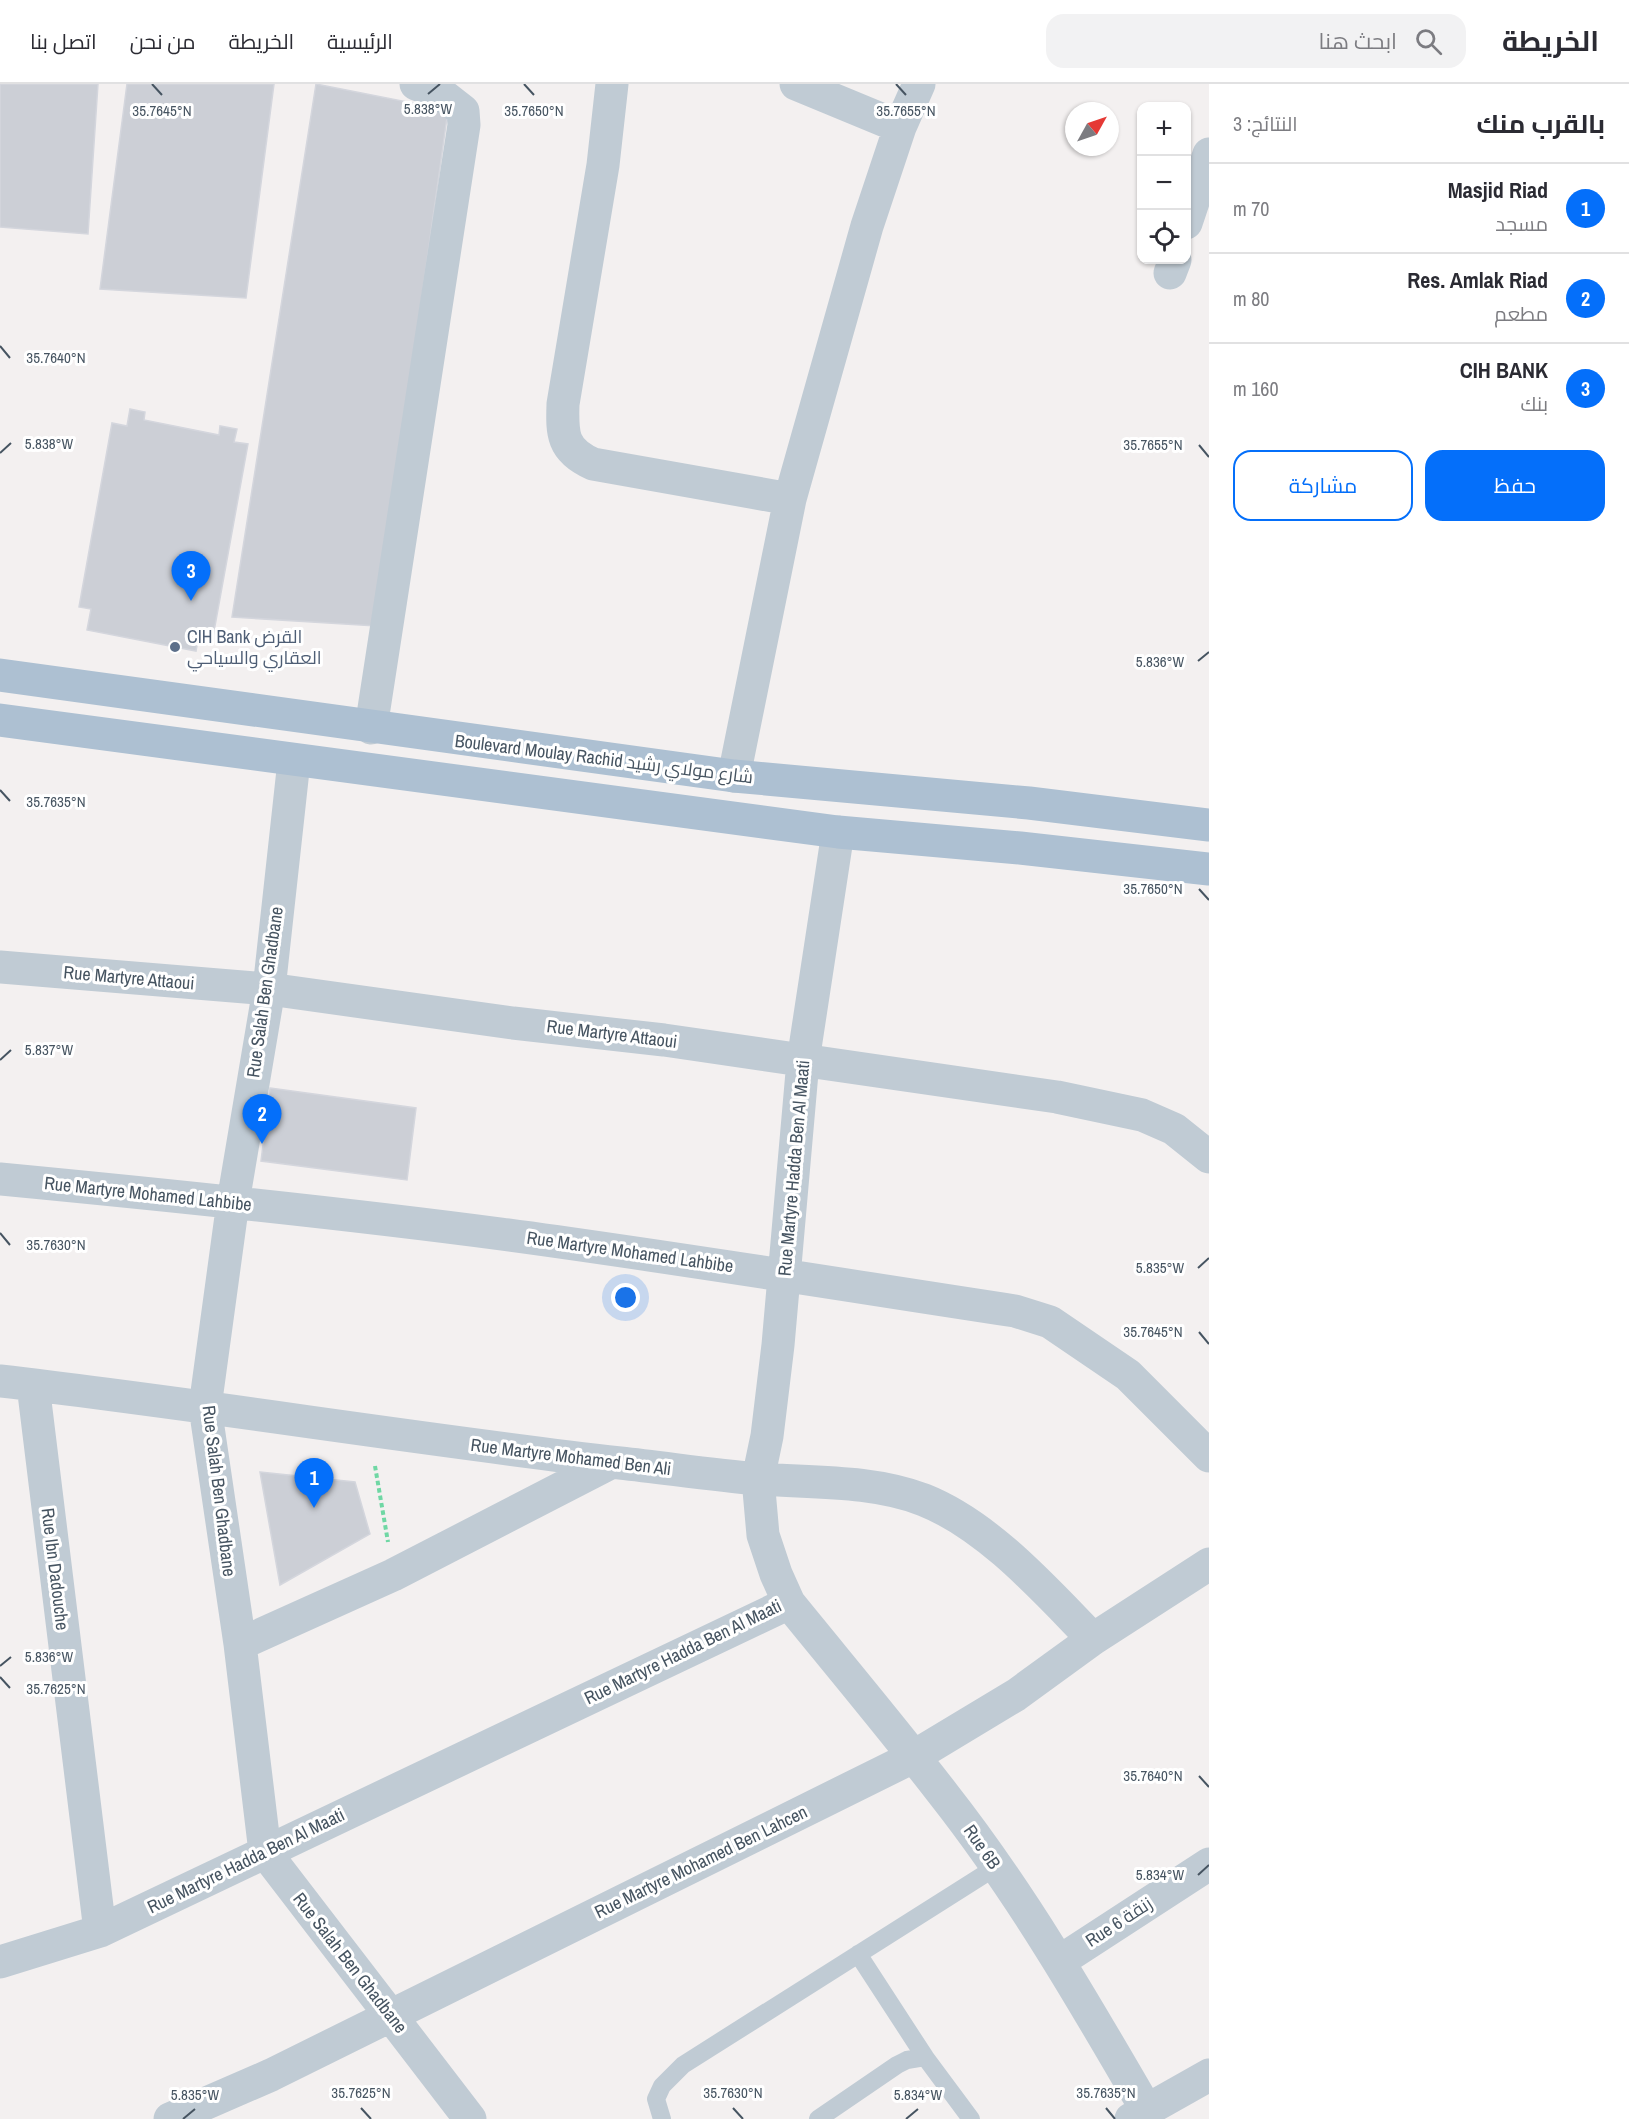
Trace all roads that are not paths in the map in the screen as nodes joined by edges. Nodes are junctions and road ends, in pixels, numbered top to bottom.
1 (416, 84) edge
2 (612, 84) edge
3 (796, 84) edge
4 (919, 84) edge
5 (900, 127) junction
6 (1209, 154) edge
7 (1190, 210) edge
8 (790, 499) junction
9 (0, 675) edge
10 (0, 720) edge
11 (371, 728) junction
12 (294, 761) junction
13 (734, 776) junction
14 (1209, 825) edge
15 (838, 832) junction
16 (1209, 869) edge
17 (0, 967) edge
18 (269, 989) junction
19 (803, 1061) junction
20 (1209, 1157) edge
21 (0, 1179) edge
22 (232, 1202) junction
23 (785, 1275) junction
24 (0, 1381) edge
25 (33, 1385) junction
26 (205, 1407) junction
27 (1209, 1456) edge
28 (612, 1462) junction
29 (758, 1479) junction
30 (1209, 1564) edge
31 (789, 1604) junction
32 (1093, 1639) junction
33 (240, 1644) junction
34 (913, 1757) junction
35 (264, 1852) junction
36 (1209, 1864) edge
37 (996, 1867) junction
38 (100, 1931) junction
39 (858, 1954) junction
40 (1060, 1961) junction
41 (0, 1962) edge
42 (392, 2015) junction
43 (925, 2057) junction
44 (1209, 2075) edge
45 (1139, 2114) edge
46 (170, 2119) edge
47 (470, 2119) edge
48 (662, 2119) edge
49 (818, 2119) edge
50 (971, 2119) edge

1 - 11 street
2 - 8 street
3 - 5 street
4 - 5 street
5 - 8 street
6 - 7 street
8 - 13 street
9 - 11 main road, Boulevard Moulay Rachid شارع مولاي رشيد
10 - 12 main road
11 - 13 main road, Boulevard Moulay Rachid شارع مولاي رشيد
12 - 15 main road
12 - 18 street, Rue Salah Ben Ghadbane
13 - 14 main road, Boulevard Moulay Rachid شارع مولاي رشيد
15 - 16 main road
15 - 19 street, Rue Martyre Hadda Ben Al Maati
17 - 18 street, Rue Martyre Attaoui
18 - 19 street, Rue Martyre Attaoui
18 - 22 street, Rue Salah Ben Ghadbane
19 - 20 street, Rue Martyre Attaoui
19 - 23 street, Rue Martyre Hadda Ben Al Maati
21 - 22 street, Rue Martyre Mohamed Lahbibe
22 - 23 street, Rue Martyre Mohamed Lahbibe
22 - 26 street, Rue Salah Ben Ghadbane
23 - 27 street, Rue Martyre Mohamed Lahbibe
23 - 29 street, Rue Martyre Hadda Ben Al Maati
24 - 25 street, Rue Martyre Mohamed Ben Ali
25 - 26 street, Rue Martyre Mohamed Ben Ali
25 - 38 street, Rue Ibn Dadouche
26 - 28 street, Rue Martyre Mohamed Ben Ali
26 - 33 street, Rue Salah Ben Ghadbane
28 - 29 street, Rue Martyre Mohamed Ben Ali
28 - 33 street
29 - 31 street, Rue Martyre Hadda Ben Al Maati
29 - 32 street, Rue Martyre Mohamed Ben Ali
30 - 32 street, Rue Martyre Mohamed Ben Lahcen
31 - 34 street, Rue 6B
31 - 35 street, Rue Martyre Hadda Ben Al Maati
32 - 34 street, Rue Martyre Mohamed Ben Lahcen
33 - 35 street, Rue Salah Ben Ghadbane
34 - 37 street, Rue 6B
34 - 42 street, Rue Martyre Mohamed Ben Lahcen
35 - 38 street, Rue Martyre Hadda Ben Al Maati
35 - 42 street, Rue Salah Ben Ghadbane
36 - 40 street, Rue 6 زنقة
37 - 39 lane
37 - 40 street, Rue 6B
38 - 41 street, Rue Martyre Hadda Ben Al Maati
39 - 43 lane
39 - 48 lane
40 - 45 street, Rue 6B
42 - 46 street, Rue Martyre Mohamed Ben Lahcen
42 - 47 street, Rue Salah Ben Ghadbane
43 - 49 lane
43 - 50 lane
44 - 45 street

